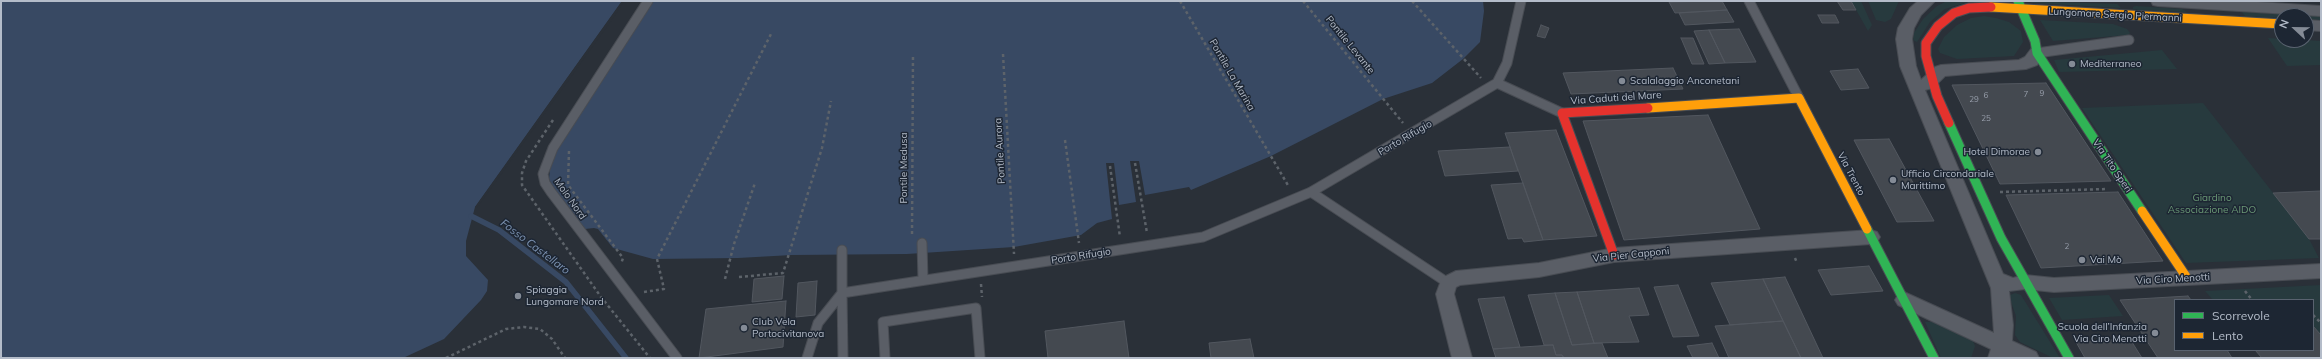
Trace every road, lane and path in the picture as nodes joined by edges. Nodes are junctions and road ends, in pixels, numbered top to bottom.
1 (648, 1) edge
2 (1180, 1) edge
3 (1303, 1) edge
4 (1412, 1) edge
5 (1749, 1) edge
6 (1928, 1) edge
7 (2158, 1) edge
8 (1518, 2) edge
9 (2020, 5) edge
10 (2321, 11) edge
11 (2274, 23) edge
12 (771, 34) dead end
13 (2129, 40) dead end
14 (2037, 53) junction
15 (913, 54) dead end
16 (1003, 54) dead end
17 (1931, 79) junction
18 (1914, 84) junction
19 (1494, 86) junction
20 (1799, 98) junction
21 (831, 101) dead end
22 (1562, 113) junction
23 (556, 116) dead end
24 (1412, 134) junction
25 (1065, 140) dead end
26 (572, 146) dead end
27 (1136, 163) dead end
28 (1110, 166) dead end
29 (755, 183) dead end
30 (2108, 189) dead end
31 (1311, 192) junction
32 (2004, 192) dead end
33 (1296, 199) junction
34 (912, 235) dead end
35 (1078, 236) dead end
36 (1871, 237) junction
37 (922, 243) dead end
38 (1148, 245) junction
39 (1014, 247) dead end
40 (1121, 249) junction
41 (842, 250) dead end
42 (1614, 255) junction
43 (2013, 260) junction
44 (1989, 261) junction
45 (620, 266) dead end
46 (2316, 271) edge
47 (979, 272) junction
48 (739, 277) dead end
49 (2187, 278) junction
50 (725, 279) dead end
51 (1996, 279) junction
52 (923, 280) junction
53 (2025, 282) junction
54 (1448, 283) junction
55 (641, 292) dead end
56 (842, 293) junction
57 (1904, 300) junction
58 (976, 308) junction
59 (2314, 316) edge
60 (2321, 324) edge
61 (2000, 352) edge
62 (446, 358) edge
63 (565, 358) edge
64 (650, 358) edge
65 (677, 358) edge
66 (806, 358) edge
67 (843, 358) edge
68 (885, 358) edge
69 (980, 358) edge
70 (1462, 358) edge
71 (1934, 358) edge
72 (2029, 358) edge
73 (2069, 358) edge

1 - 65 lane, Molo Nord
2 - 33 path, Pontile La Marina
3 - 24 path, Pontile Levante
4 - 19 path
5 - 20 lane, Via Trento
6 - 18 street
7 - 10 street, Lungomare Sergio Piermanni
8 - 19 lane
9 - 11 street, Lungomare Sergio Piermanni
9 - 14 street, Via Tito Speri
9 - 17 street, Lungomare Sergio Piermanni
12 - 55 path
13 - 14 lane
14 - 17 street
14 - 49 street, Via Tito Speri
15 - 34 path, Pontile Medusa
16 - 39 path, Pontile Aurora
17 - 18 street
17 - 43 street
18 - 44 street
19 - 22 lane
19 - 24 lane, Porto Rifugio
20 - 22 street, Via Caduti del Mare
20 - 36 street, Via Trento
21 - 48 path
22 - 42 street, Via Caduti del Mare
23 - 64 path
24 - 31 lane, Porto Rifugio
25 - 35 path
26 - 45 path
27 - 38 path
28 - 40 path
29 - 50 path
30 - 32 path
31 - 33 lane, Porto Rifugio
31 - 54 lane
33 - 38 lane, Porto Rifugio
36 - 42 street, Via Pier Capponi
36 - 57 street, Via Trento
37 - 52 lane
38 - 40 lane, Porto Rifugio
40 - 47 lane, Porto Rifugio
41 - 56 lane
42 - 54 street, Via Pier Capponi
43 - 44 street
43 - 53 street
44 - 51 street
46 - 49 street, Via Ciro Menotti
47 - 52 lane, Porto Rifugio
47 - 58 path
49 - 53 street, Via Ciro Menotti
51 - 53 street, Via Ciro Menotti
51 - 61 street
52 - 56 lane, Porto Rifugio
53 - 73 street
54 - 70 street
56 - 66 lane
56 - 67 lane
57 - 61 street
57 - 71 street, Via Trento
58 - 68 lane
58 - 69 lane
59 - 60 path
61 - 72 street
62 - 63 path

